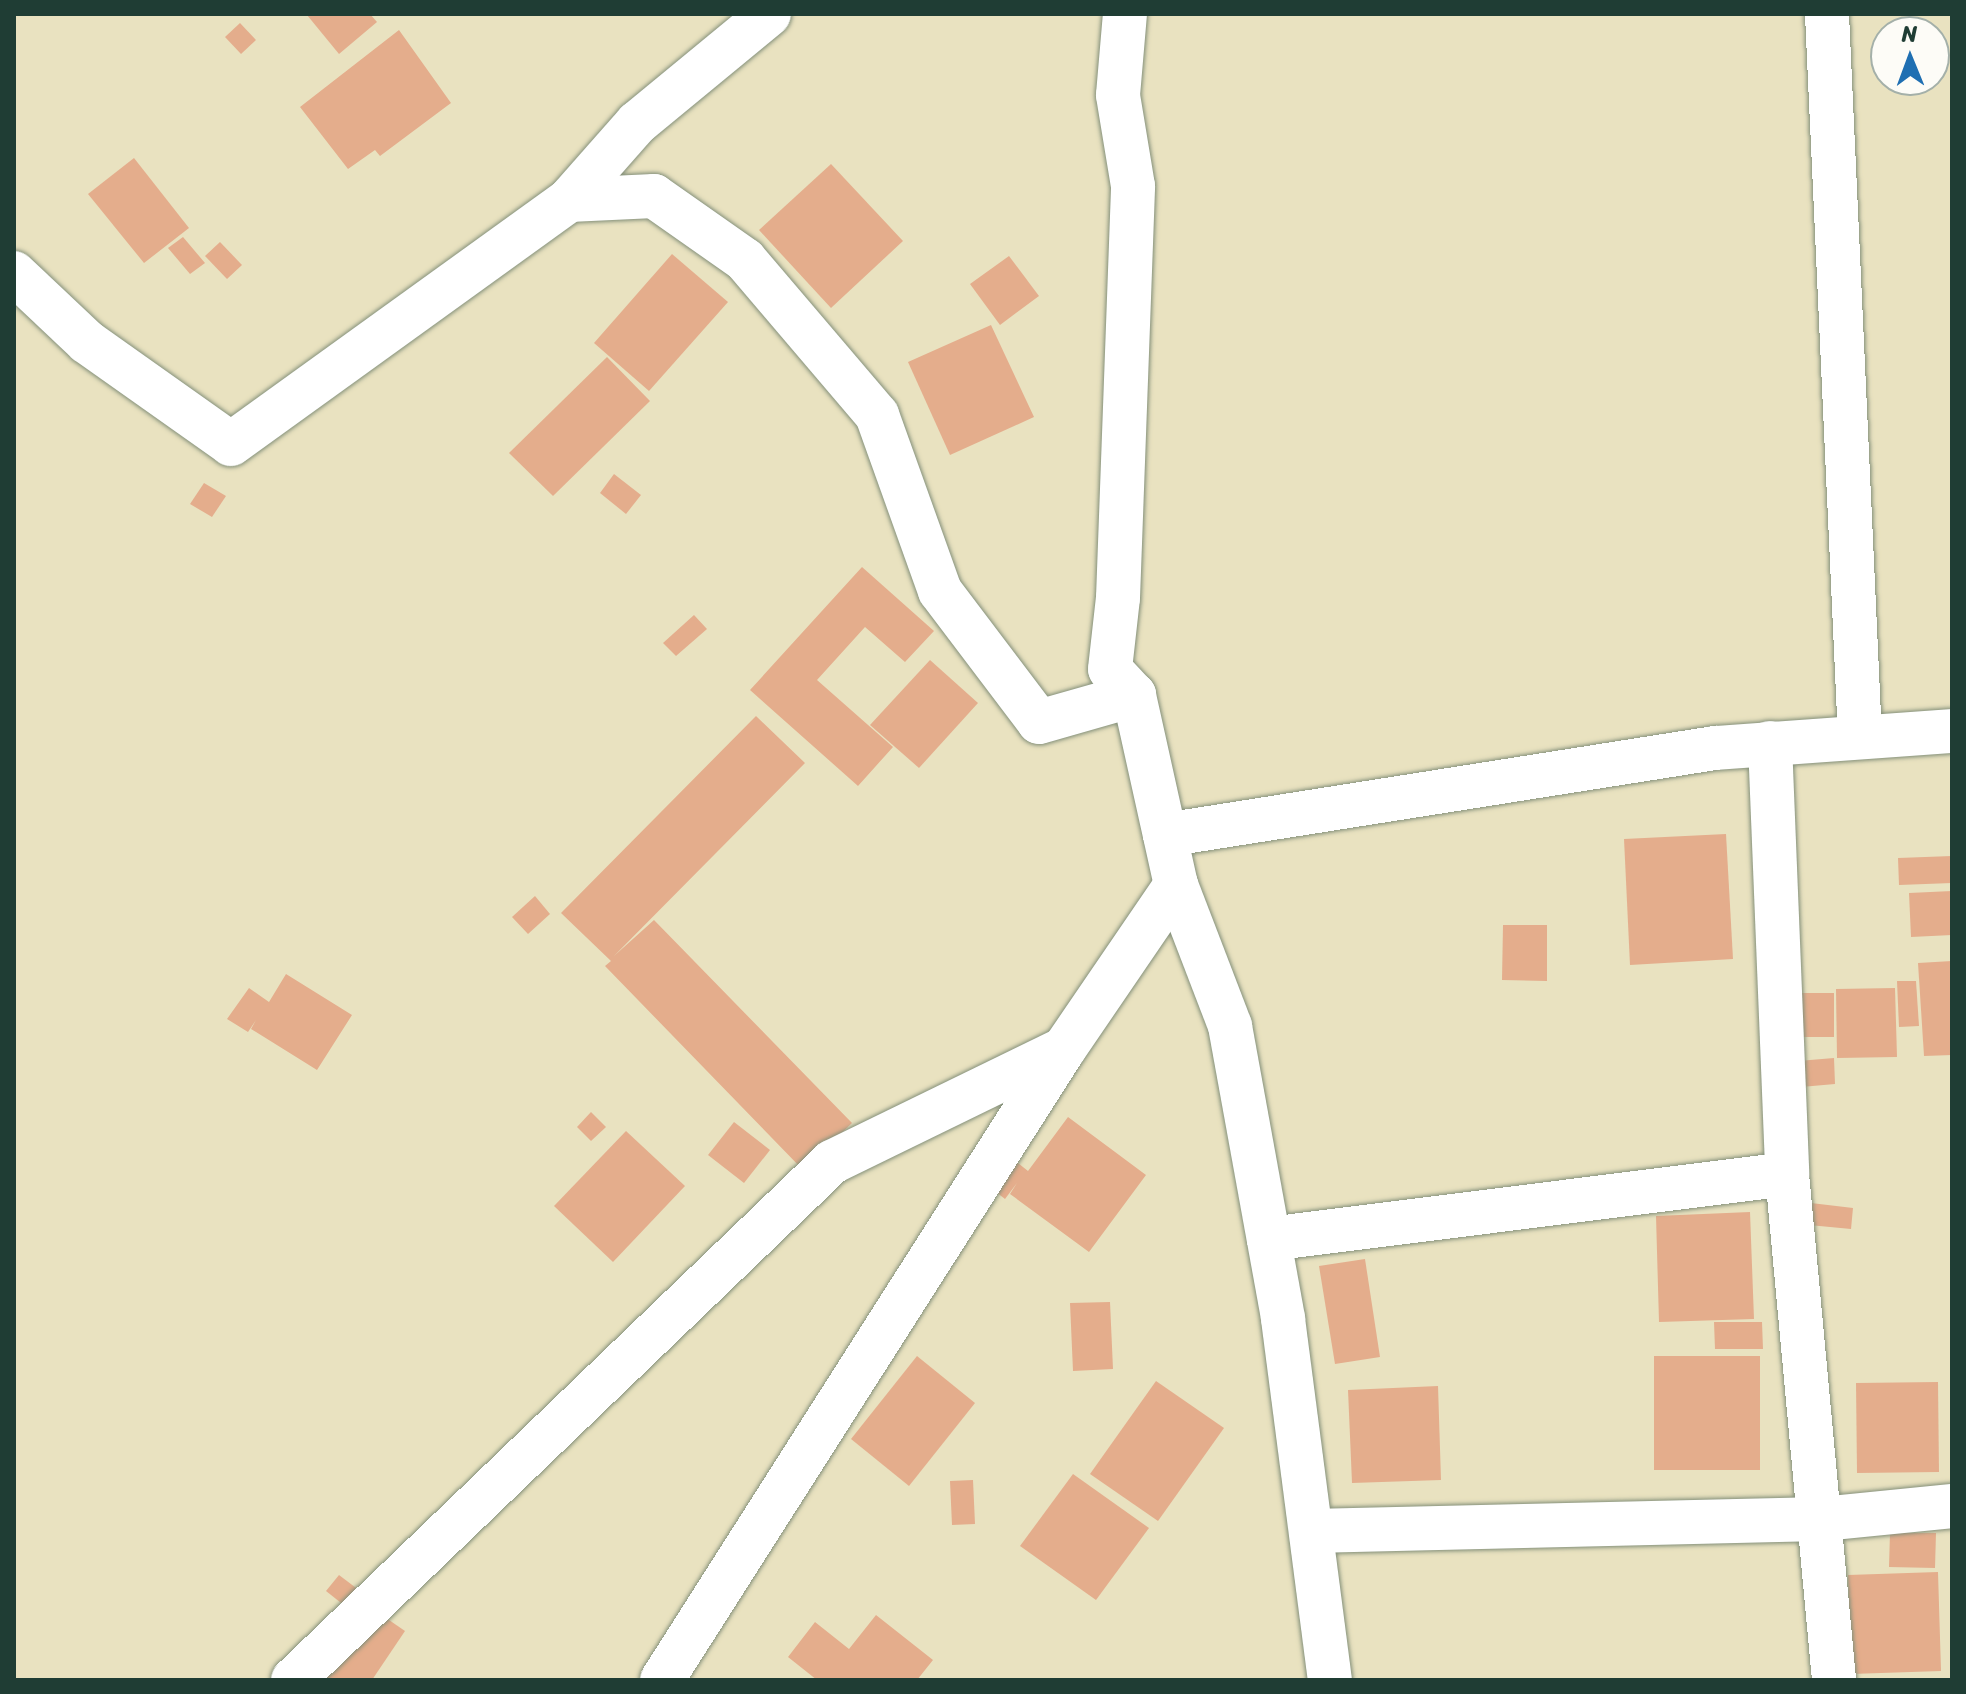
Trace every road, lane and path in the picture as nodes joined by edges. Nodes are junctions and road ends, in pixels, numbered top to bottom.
1 (769, 14) edge
2 (1125, 14) edge
3 (1827, 14) edge
4 (569, 200) junction
5 (14, 273) edge
6 (1134, 695) junction
7 (1952, 731) edge
8 (1860, 737) junction
9 (1770, 743) junction
10 (1165, 835) junction
11 (1176, 885) junction
12 (1064, 1049) junction
13 (1787, 1174) junction
14 (1269, 1239) junction
15 (1952, 1506) edge
16 (1822, 1519) junction
17 (1311, 1531) junction
18 (293, 1680) edge
19 (662, 1680) edge
20 (1330, 1680) edge
21 (1834, 1680) edge

1 - 4 street
2 - 6 street
3 - 8 street
4 - 5 street
4 - 6 street
6 - 10 street
7 - 8 street
8 - 9 street
9 - 10 street
9 - 13 street
10 - 11 street
11 - 12 street
11 - 14 street
12 - 18 street
12 - 19 street
13 - 14 street
13 - 16 street
14 - 17 street
15 - 16 street
16 - 17 street
16 - 21 street
17 - 20 street

